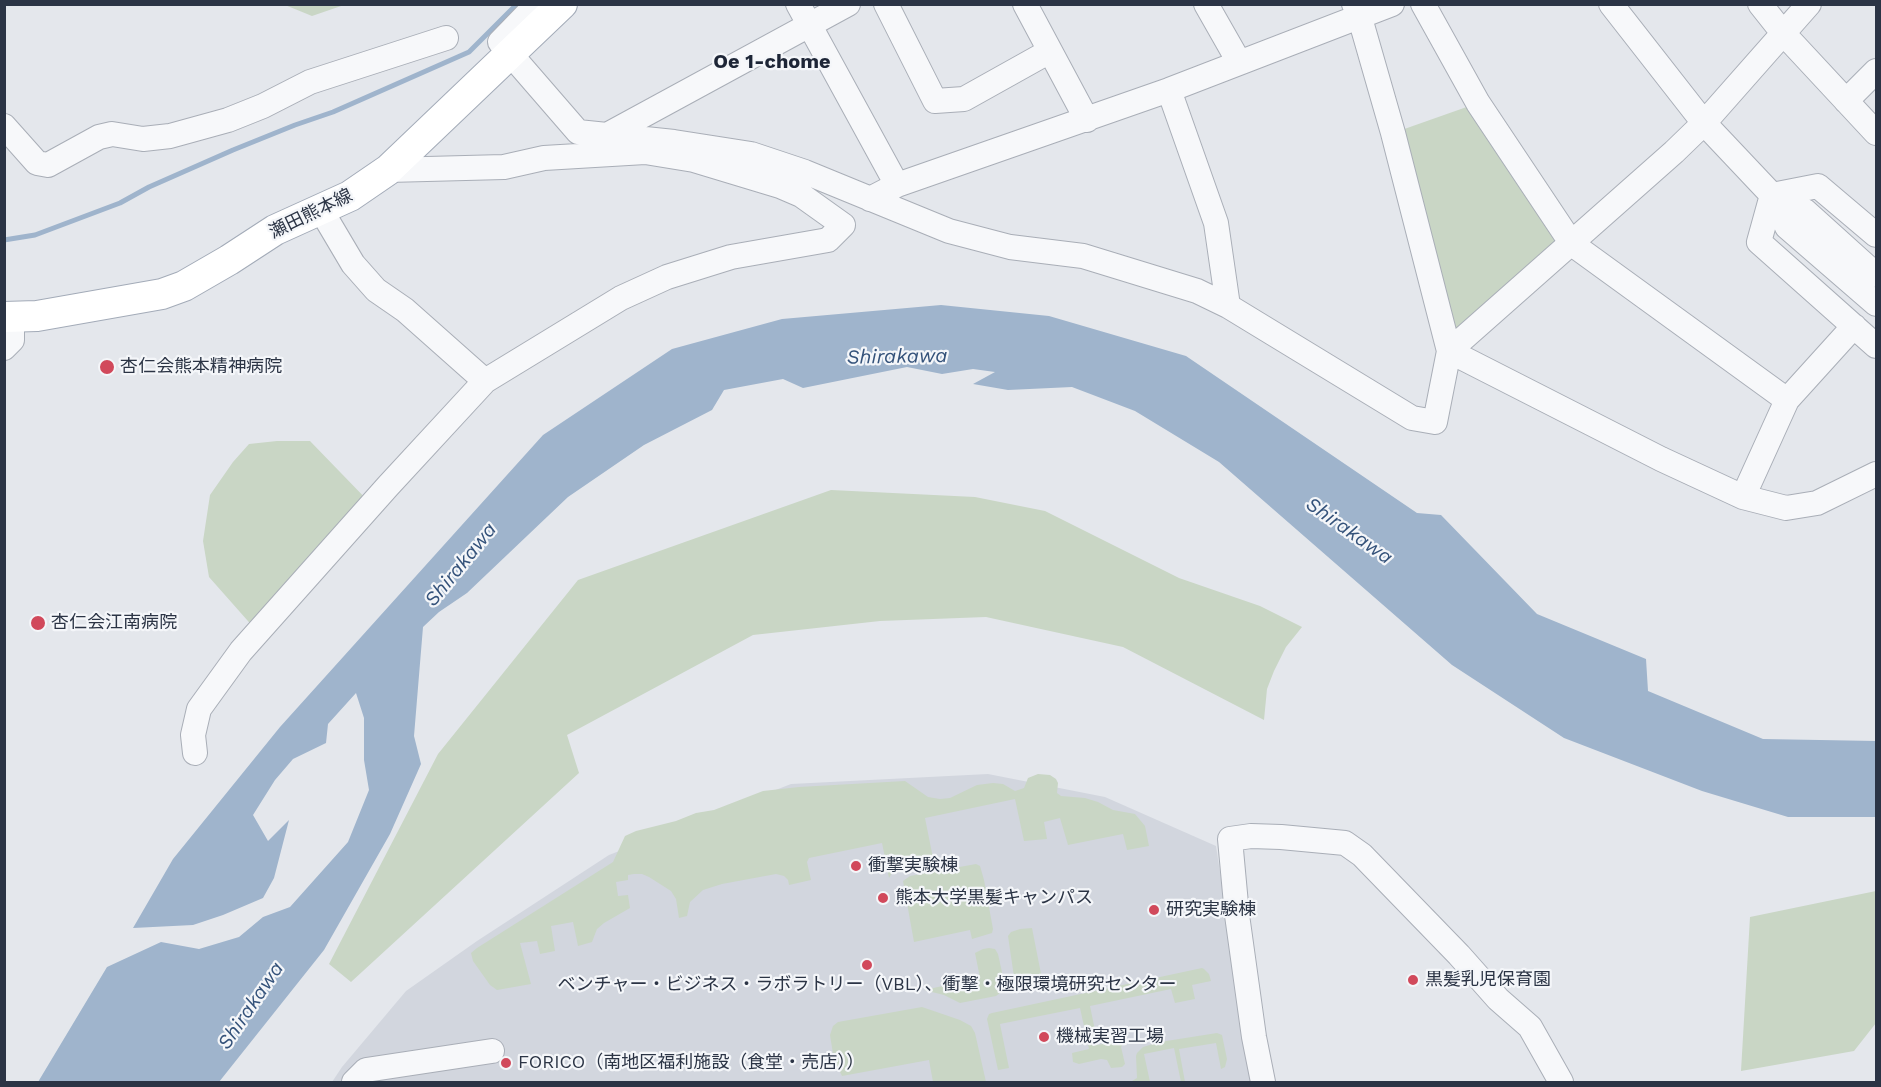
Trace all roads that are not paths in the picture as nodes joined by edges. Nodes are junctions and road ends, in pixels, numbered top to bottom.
1 (537, 4) edge
2 (562, 4) edge
3 (848, 4) edge
4 (886, 4) edge
5 (1025, 4) edge
6 (1206, 4) edge
7 (1392, 4) edge
8 (1423, 4) edge
9 (1611, 4) edge
10 (1760, 4) edge
11 (1809, 4) edge
12 (1357, 11) edge
13 (804, 15) edge
14 (1783, 33) junction
15 (446, 38) dead end
16 (1050, 51) junction
17 (510, 54) junction
18 (1239, 62) junction
19 (1876, 71) edge
20 (1169, 90) junction
21 (1846, 101) junction
22 (1087, 120) junction
23 (1704, 123) junction
24 (4, 126) edge
25 (1876, 133) edge
26 (607, 135) junction
27 (388, 170) junction
28 (897, 185) junction
29 (1772, 195) junction
30 (870, 199) junction
31 (321, 210) junction
32 (1876, 235) edge
33 (1572, 244) junction
34 (1876, 275) edge
35 (1876, 304) edge
36 (1228, 306) junction
37 (8, 317) edge
38 (1854, 326) junction
39 (1876, 346) edge
40 (4, 348) edge
41 (1449, 351) junction
42 (485, 381) junction
43 (1787, 400) junction
44 (1876, 474) edge
45 (1743, 496) junction
46 (195, 753) dead end
47 (492, 1051) dead end
48 (354, 1083) edge
49 (1263, 1083) edge
50 (1561, 1083) edge

1 - 17 street
2 - 17 main road, 瀬田熊本線
3 - 13 street
4 - 16 street
5 - 16 street
6 - 18 street
7 - 12 street
8 - 33 street
9 - 23 street
10 - 14 street
11 - 14 street
12 - 18 street
12 - 41 street
13 - 26 street
13 - 28 street
14 - 21 street
14 - 23 street
15 - 24 street
16 - 22 street
17 - 26 street
17 - 27 main road, 瀬田熊本線
18 - 20 street
19 - 21 street
20 - 22 street
20 - 36 street
21 - 25 street
22 - 28 street
23 - 29 street
23 - 33 street
26 - 30 street
27 - 31 main road, 瀬田熊本線
27 - 42 street
28 - 30 street
29 - 32 street
29 - 34 street
29 - 35 street
29 - 38 street
30 - 36 street
31 - 37 main road, 瀬田熊本線
31 - 42 street
33 - 41 street
33 - 43 street
36 - 41 street
37 - 40 street
38 - 39 street
38 - 43 street
41 - 45 street
42 - 46 street
43 - 45 street
44 - 45 street
47 - 48 street
49 - 50 street

